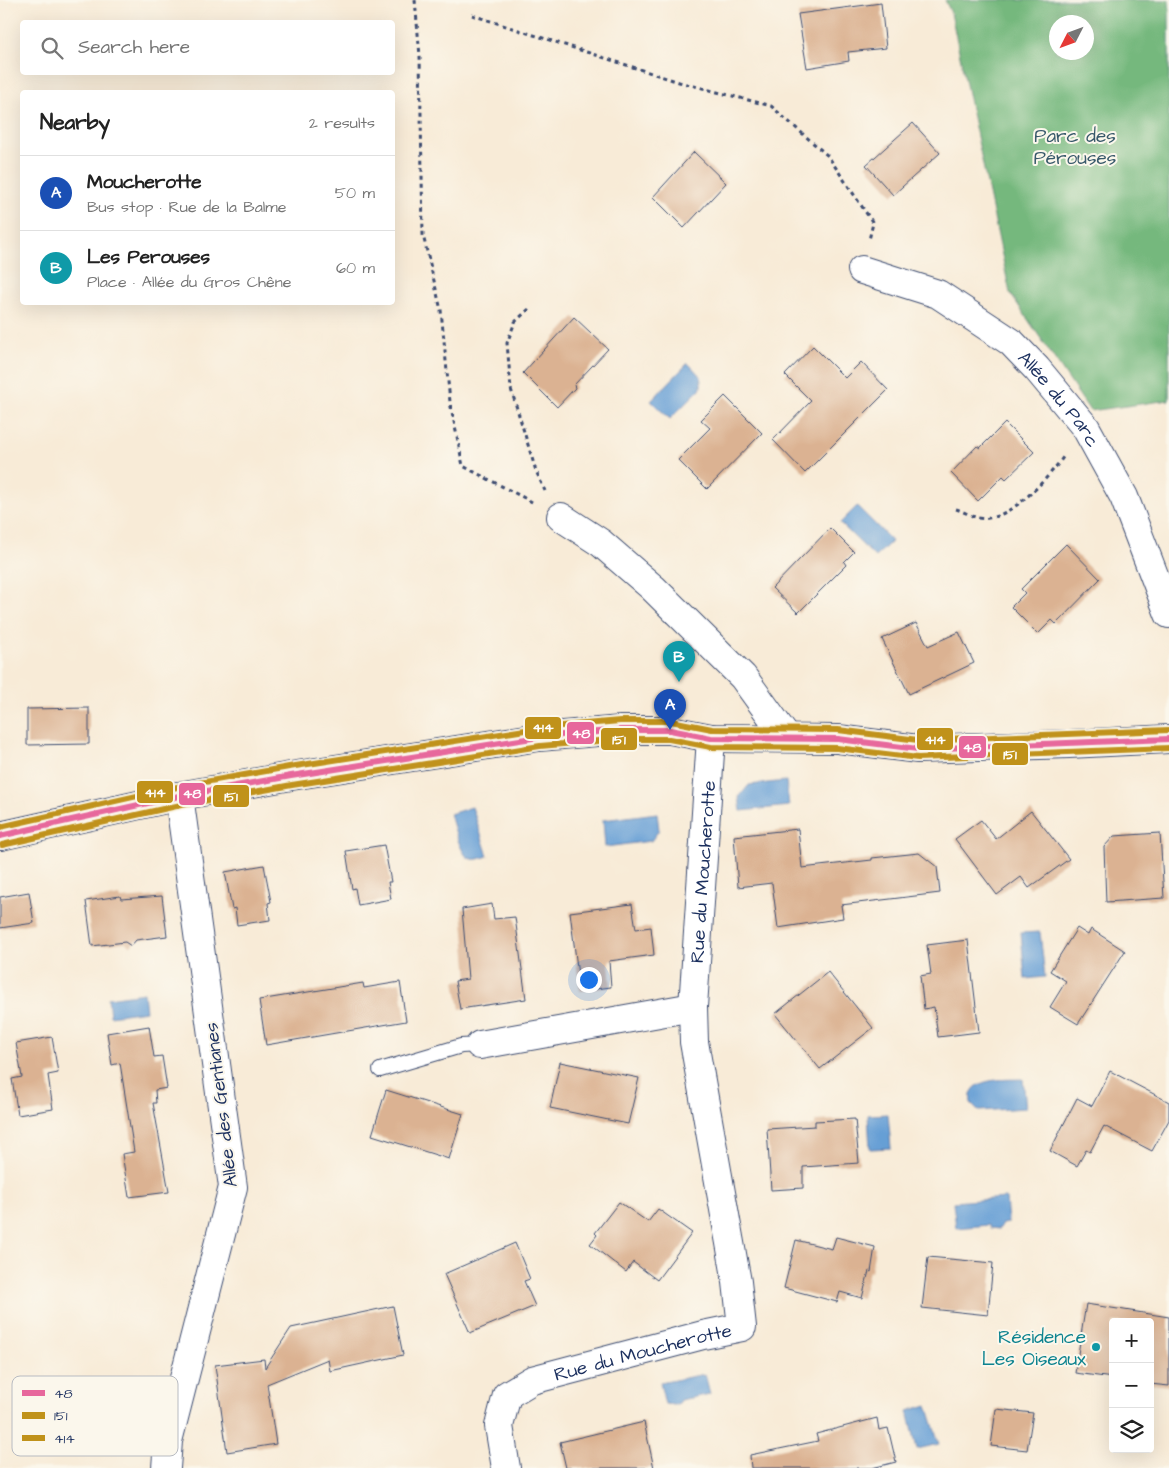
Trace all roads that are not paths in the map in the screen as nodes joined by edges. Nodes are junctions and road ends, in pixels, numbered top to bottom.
1 (862, 270) road end
2 (561, 517) road end
3 (1169, 614) edge
4 (710, 738) junction
5 (788, 738) junction
6 (1169, 739) edge
7 (179, 796) junction
8 (0, 836) edge
9 (693, 1007) junction
10 (480, 1045) joint
11 (380, 1070) dead end
12 (178, 1402) edge
13 (506, 1468) edge

1 - 3 street, Allée du Parc
2 - 5 street
4 - 5 street
4 - 7 street
4 - 9 street, Rue du Moucherotte
5 - 6 street
7 - 8 street
7 - 12 street, Allée des Gentianes
9 - 10 street
9 - 13 street, Rue du Moucherotte
10 - 11 lane

